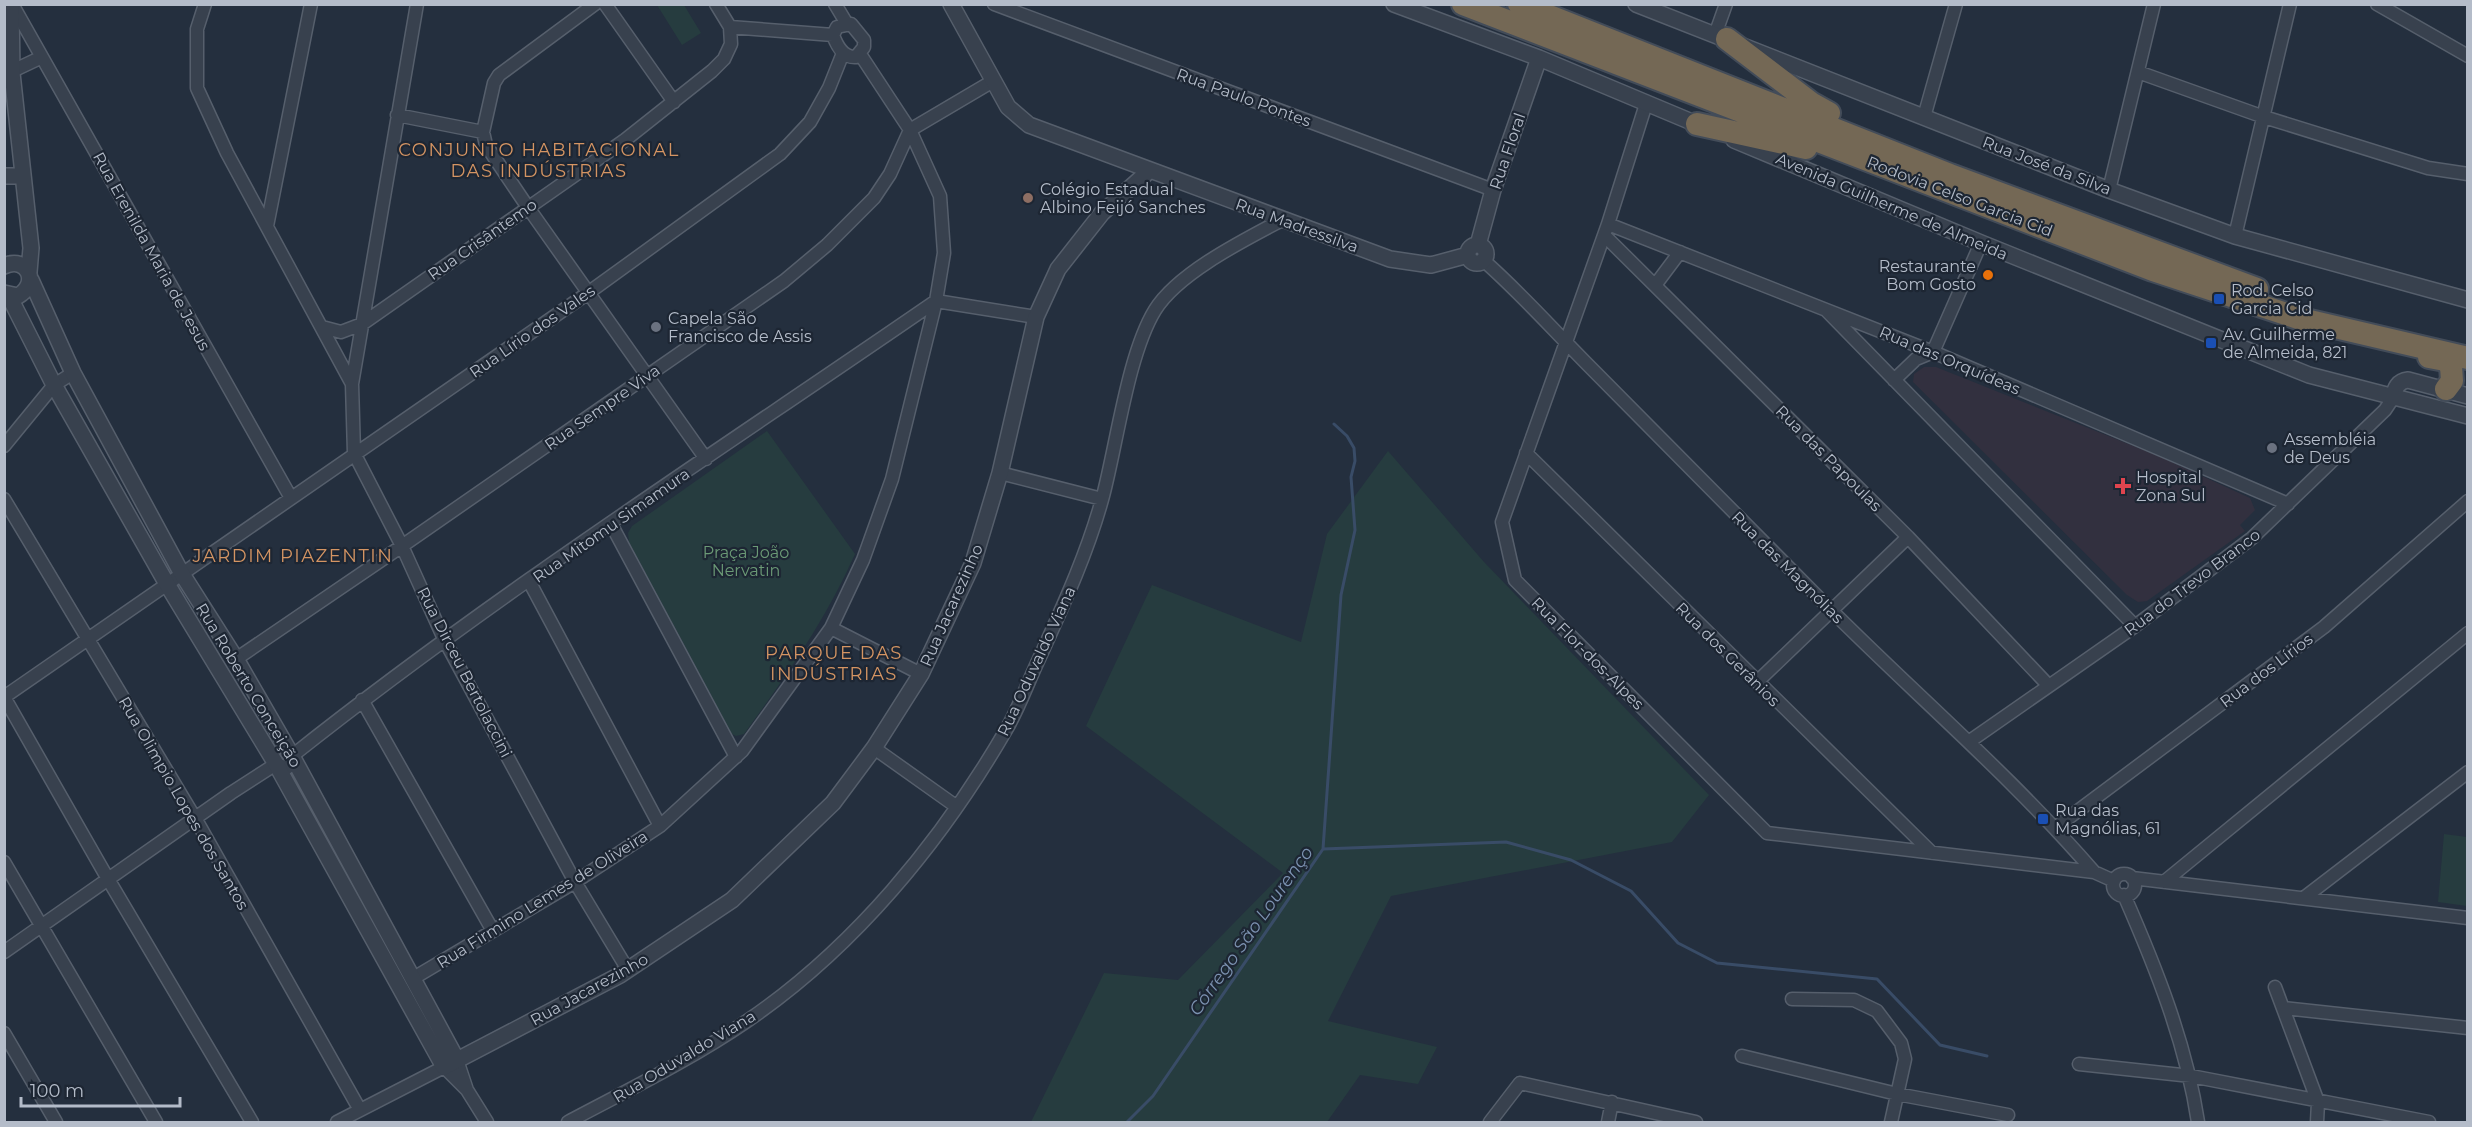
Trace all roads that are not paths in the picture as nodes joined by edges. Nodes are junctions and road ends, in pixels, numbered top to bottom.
1 (11, 4) edge
2 (205, 4) edge
3 (311, 4) edge
4 (417, 4) edge
5 (595, 4) edge
6 (605, 4) edge
7 (716, 4) edge
8 (835, 4) edge
9 (951, 4) edge
10 (994, 4) edge
11 (1394, 4) edge
12 (1463, 4) edge
13 (1519, 4) edge
14 (1636, 4) edge
15 (1726, 4) edge
16 (1956, 4) edge
17 (2154, 4) edge
18 (2290, 4) edge
19 (2377, 4) edge
20 (847, 24) junction
21 (730, 27) junction
22 (833, 35) junction
23 (1721, 37) junction
24 (843, 53) junction
25 (861, 54) junction
26 (2468, 56) edge
27 (42, 57) junction
28 (1539, 58) junction
29 (2138, 72) junction
30 (8, 74) edge
31 (993, 81) junction
32 (674, 102) junction
33 (1646, 104) junction
34 (397, 115) junction
35 (1924, 117) junction
36 (2264, 117) junction
37 (1696, 124) junction
38 (910, 130) junction
39 (483, 132) junction
40 (1149, 171) junction
41 (2468, 174) edge
42 (1950, 175) junction
43 (4, 176) edge
44 (23, 176) junction
45 (1922, 182) junction
46 (1493, 190) junction
47 (2109, 190) junction
48 (527, 206) junction
49 (1282, 220) junction
50 (267, 226) junction
51 (1606, 229) junction
52 (2235, 236) junction
53 (1981, 243) junction
54 (1680, 252) junction
55 (1476, 253) junction
56 (4, 266) edge
57 (30, 276) junction
58 (1656, 284) junction
59 (588, 293) junction
60 (7, 294) edge
61 (2468, 300) edge
62 (936, 301) junction
63 (1824, 308) junction
64 (1035, 317) junction
65 (2301, 319) junction
66 (362, 324) junction
67 (322, 327) junction
68 (1565, 342) junction
69 (2468, 344) edge
70 (1933, 352) junction
71 (2468, 358) edge
72 (73, 373) junction
73 (648, 376) junction
74 (1894, 380) junction
75 (352, 384) junction
76 (54, 385) junction
77 (2446, 389) junction
78 (2468, 396) edge
79 (2393, 398) junction
80 (2468, 416) edge
81 (4, 446) edge
82 (354, 453) junction
83 (1526, 453) junction
84 (706, 459) junction
85 (1000, 472) junction
86 (291, 498) junction
87 (4, 499) edge
88 (1102, 499) junction
89 (2468, 501) edge
90 (2288, 504) junction
91 (611, 524) junction
92 (1908, 537) junction
93 (402, 546) junction
94 (182, 574) junction
95 (529, 581) junction
96 (167, 585) junction
97 (1831, 610) junction
98 (2135, 626) junction
99 (831, 628) junction
100 (2468, 633) edge
101 (88, 639) junction
102 (445, 641) junction
103 (236, 659) junction
104 (921, 674) junction
105 (1756, 682) junction
106 (2049, 686) junction
107 (5, 697) edge
108 (362, 700) junction
109 (1970, 741) junction
110 (874, 748) junction
111 (292, 756) junction
112 (736, 757) junction
113 (276, 764) junction
114 (2468, 772) edge
115 (957, 807) junction
116 (195, 818) junction
117 (660, 826) junction
118 (2055, 828) junction
119 (1932, 853) junction
120 (4, 862) edge
121 (2094, 872) junction
122 (2132, 878) junction
123 (108, 879) junction
124 (2114, 881) junction
125 (575, 882) junction
126 (2164, 882) junction
127 (2124, 896) junction
128 (2305, 897) junction
129 (2468, 918) edge
130 (42, 925) junction
131 (493, 931) junction
132 (4, 952) edge
133 (628, 970) junction
134 (412, 979) junction
135 (2275, 987) dead end
136 (1792, 999) dead end
137 (2284, 1008) junction
138 (2468, 1028) edge
139 (4, 1032) edge
140 (1742, 1056) dead end
141 (450, 1063) junction
142 (2079, 1064) dead end
143 (2191, 1076) junction
144 (1897, 1094) junction
145 (1612, 1102) junction
146 (2318, 1102) junction
147 (360, 1110) junction
148 (2008, 1115) dead end
149 (2409, 1121) edge
150 (56, 1122) edge
151 (156, 1122) edge
152 (252, 1122) edge
153 (337, 1122) edge
154 (487, 1122) edge
155 (568, 1122) edge
156 (1490, 1122) edge
157 (1608, 1122) edge
158 (1696, 1122) edge
159 (1891, 1122) edge
160 (2198, 1122) edge
161 (2317, 1122) edge
162 (2429, 1122) edge

1 - 27 street, Rua Erenilda Maria de Jesus
1 - 30 street, Rua Roberto Conceição
2 - 50 street
3 - 50 street
4 - 34 street, Rua Dirceu Bertolaccini
5 - 39 street
6 - 32 street
7 - 21 street
8 - 20 street
9 - 31 street, Rua Madressilva
10 - 46 street, Rua Paulo Pontes
11 - 28 street, Avenida Guilherme de Almeida
12 - 45 highway, Rodovia Celso Garcia Cid
13 - 42 highway, Rodovia Celso Garcia Cid
14 - 23 street, Rua José da Silva
15 - 23 street
16 - 35 street
17 - 29 street
18 - 36 street
19 - 26 street
20 - 22 street
20 - 25 street
21 - 22 street
21 - 32 street, Rua Crisântemo
22 - 24 street
23 - 35 street, Rua José da Silva
23 - 42 highway
24 - 25 street
24 - 59 street, Rua Lírio dos Vales
25 - 38 street, Rua Firmino Lemes de Oliveira
27 - 30 street
27 - 86 street, Rua Erenilda Maria de Jesus
28 - 33 street, Avenida Guilherme de Almeida
28 - 46 street, Rua Floral
29 - 36 street
29 - 47 street
30 - 44 street, Rua Roberto Conceição
31 - 38 street
31 - 40 street, Rua Madressilva
32 - 48 street, Rua Crisântemo
33 - 37 street, Avenida Guilherme de Almeida
33 - 51 street, Rua Flor-dos-Alpes
34 - 39 street
34 - 66 street, Rua Dirceu Bertolaccini
35 - 47 street, Rua José da Silva
36 - 41 street
36 - 52 street
37 - 45 highway
37 - 53 street, Avenida Guilherme de Almeida
38 - 62 street, Rua Firmino Lemes de Oliveira
38 - 73 street, Rua Sempre Viva
39 - 48 street
40 - 49 street, Rua Madressilva
40 - 64 street, Rua Jacarezinho
42 - 69 highway, Rodovia Celso Garcia Cid
43 - 44 street
44 - 57 street, Rua Roberto Conceição
45 - 65 highway, Rodovia Celso Garcia Cid
46 - 55 street, Rua Floral
47 - 52 street, Rua José da Silva
48 - 59 street
48 - 66 street, Rua Crisântemo
49 - 55 street, Rua Madressilva
49 - 88 street, Rua Oduvaldo Viana
50 - 67 street
51 - 54 street, Rua das Orquídeas
51 - 58 street, Rua das Papoulas
51 - 68 street, Rua Flor-dos-Alpes
52 - 61 street, Rua José da Silva
53 - 70 street
53 - 79 street, Avenida Guilherme de Almeida
54 - 58 street
54 - 63 street, Rua das Orquídeas
55 - 68 street, Rua das Magnólias
56 - 57 street
57 - 60 street
57 - 72 street, Rua Roberto Conceição
58 - 92 street, Rua das Papoulas
59 - 73 street
59 - 82 street, Rua Lírio dos Vales
60 - 76 street, Rua Roberto Conceição
62 - 64 street
62 - 84 street, Rua Mitomu Simamura
62 - 99 street, Rua Firmino Lemes de Oliveira
63 - 70 street, Rua das Orquídeas
63 - 74 street
64 - 85 street, Rua Jacarezinho
65 - 71 highway, Rodovia Celso Garcia Cid
65 - 77 highway
66 - 67 street, Rua Crisântemo
66 - 75 street, Rua Dirceu Bertolaccini
67 - 75 street
68 - 83 street, Rua Flor-dos-Alpes
68 - 97 street, Rua das Magnólias
70 - 74 street
70 - 90 street, Rua das Orquídeas
72 - 76 street
72 - 94 street, Rua Roberto Conceição
73 - 84 street
73 - 93 street, Rua Sempre Viva
74 - 98 street
75 - 82 street, Rua Dirceu Bertolaccini
76 - 81 street
76 - 96 street, Rua Roberto Conceição
77 - 78 street
77 - 79 street
79 - 80 street, Avenida Guilherme de Almeida
79 - 90 street, Rua do Trevo Branco
82 - 86 street, Rua Lírio dos Vales
82 - 93 street, Rua Dirceu Bertolaccini
83 - 105 street, Rua dos Gerânios
83 - 119 street, Rua Flor-dos-Alpes
84 - 91 street, Rua Mitomu Simamura
85 - 88 street
85 - 104 street, Rua Jacarezinho
86 - 94 street, Rua Lírio dos Vales
87 - 101 street, Rua Olimpio Lopes dos Santos
88 - 115 street, Rua Oduvaldo Viana
89 - 118 street, Rua dos Lírios
90 - 98 street, Rua do Trevo Branco
91 - 95 street, Rua Mitomu Simamura
91 - 112 street
92 - 97 street
92 - 106 street, Rua das Papoulas
93 - 102 street, Rua Dirceu Bertolaccini
93 - 103 street, Rua Sempre Viva
94 - 96 street, Rua Lírio dos Vales
94 - 103 street, Rua Roberto Conceição
95 - 102 street, Rua Mitomu Simamura
95 - 117 street
96 - 101 street, Rua Lírio dos Vales
96 - 113 street, Rua Roberto Conceição
97 - 105 street
97 - 109 street, Rua das Magnólias
98 - 106 street, Rua do Trevo Branco
99 - 104 street
99 - 112 street, Rua Firmino Lemes de Oliveira
100 - 126 street
101 - 107 street, Rua Lírio dos Vales
101 - 116 street, Rua Olimpio Lopes dos Santos
102 - 108 street, Rua Mitomu Simamura
102 - 125 street, Rua Dirceu Bertolaccini
103 - 111 street, Rua Roberto Conceição
104 - 110 street, Rua Jacarezinho
105 - 119 street, Rua dos Gerânios
106 - 109 street, Rua do Trevo Branco
107 - 123 street
108 - 111 street, Rua Mitomu Simamura
108 - 131 street
109 - 118 street, Rua das Magnólias
110 - 115 street
110 - 133 street, Rua Jacarezinho
111 - 113 street, Rua Mitomu Simamura
111 - 134 street, Rua Roberto Conceição
112 - 117 street, Rua Firmino Lemes de Oliveira
113 - 116 street
113 - 141 street, Rua Roberto Conceição
114 - 128 street
115 - 155 street, Rua Oduvaldo Viana
116 - 123 street
116 - 147 street, Rua Olimpio Lopes dos Santos
117 - 125 street, Rua Firmino Lemes de Oliveira
118 - 121 street, Rua das Magnólias
119 - 121 street, Rua Flor-dos-Alpes
120 - 130 street
121 - 124 street, Rua Flor-dos-Alpes
122 - 124 street
122 - 126 street
122 - 127 street
123 - 130 street
123 - 152 street
124 - 127 street
125 - 131 street, Rua Firmino Lemes de Oliveira
125 - 133 street, Rua Dirceu Bertolaccini
126 - 128 street
127 - 143 street
128 - 129 street
130 - 132 street
130 - 151 street
131 - 134 street, Rua Firmino Lemes de Oliveira
133 - 141 street, Rua Jacarezinho
134 - 141 street, Rua Roberto Conceição
135 - 137 street
136 - 144 street
137 - 138 street
137 - 146 street
139 - 150 street
140 - 144 street
141 - 147 street
141 - 154 street, Rua Roberto Conceição
142 - 143 street
143 - 146 street
143 - 160 street
144 - 148 street
144 - 159 street
145 - 156 street
145 - 157 street
145 - 158 street
146 - 149 street
146 - 161 street
147 - 153 street
149 - 162 street

